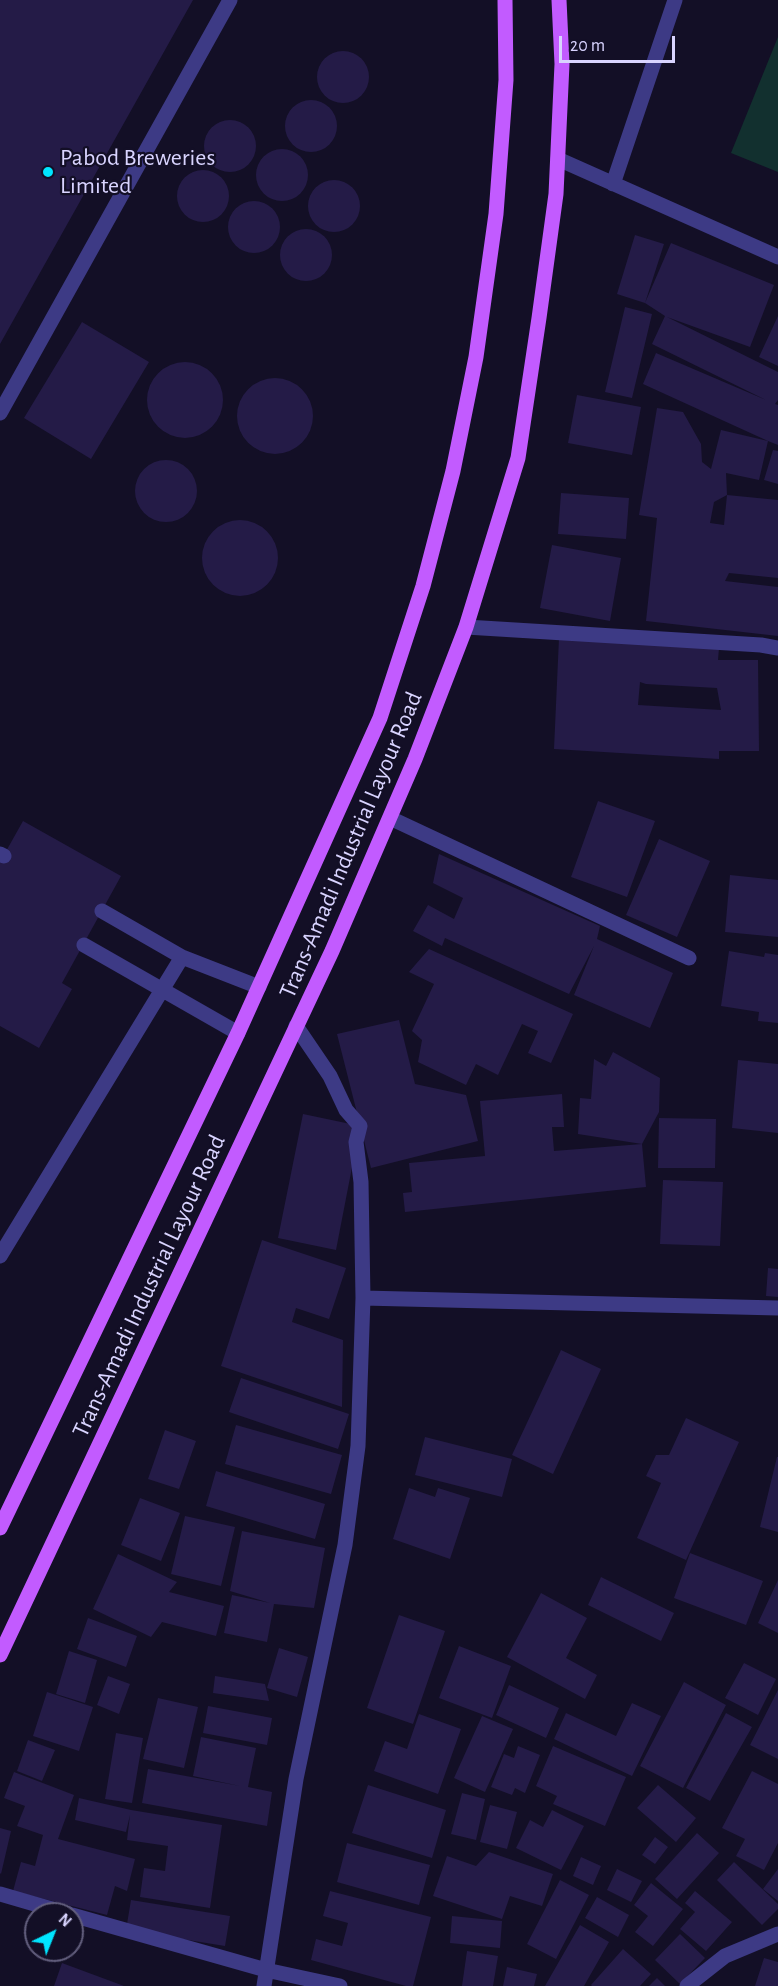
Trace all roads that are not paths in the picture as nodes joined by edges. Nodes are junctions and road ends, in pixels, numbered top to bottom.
1 (231, 0) edge
2 (505, 0) edge
3 (559, 0) edge
4 (675, 0) edge
5 (558, 159) junction
6 (613, 184) junction
7 (778, 257) edge
8 (0, 413) edge
9 (466, 627) junction
10 (778, 648) edge
11 (390, 818) junction
12 (102, 911) dead end
13 (84, 945) dead end
14 (182, 957) junction
15 (689, 958) dead end
16 (259, 987) junction
17 (163, 989) junction
18 (296, 1026) junction
19 (238, 1033) junction
20 (0, 1256) edge
21 (363, 1298) junction
22 (778, 1308) edge
23 (0, 1528) edge
24 (6, 1627) edge
25 (0, 1655) edge
26 (0, 1894) edge
27 (28, 1902) edge
28 (84, 1918) edge
29 (778, 1934) edge
30 (266, 1970) junction
31 (264, 1986) edge
32 (340, 1986) edge
33 (687, 1986) edge

1 - 8 street
2 - 16 main road, Trans-Amadi Industrial Layour Road
3 - 5 main road, Trans-Amadi Industrial Layour Road
4 - 6 street
5 - 6 street
5 - 9 main road, Trans-Amadi Industrial Layour Road
6 - 7 street
9 - 10 street
9 - 11 main road, Trans-Amadi Industrial Layour Road
11 - 15 street
11 - 18 main road, Trans-Amadi Industrial Layour Road
12 - 14 street
13 - 17 street
14 - 16 street
14 - 17 street
16 - 19 main road, Trans-Amadi Industrial Layour Road
17 - 19 street
17 - 20 street
18 - 21 street
18 - 24 main road, Trans-Amadi Industrial Layour Road
19 - 23 main road, Trans-Amadi Industrial Layour Road
21 - 22 street
21 - 30 street
24 - 25 main road, Trans-Amadi Industrial Layour Road
26 - 27 street
28 - 30 street
29 - 33 street
30 - 31 street
30 - 32 street

